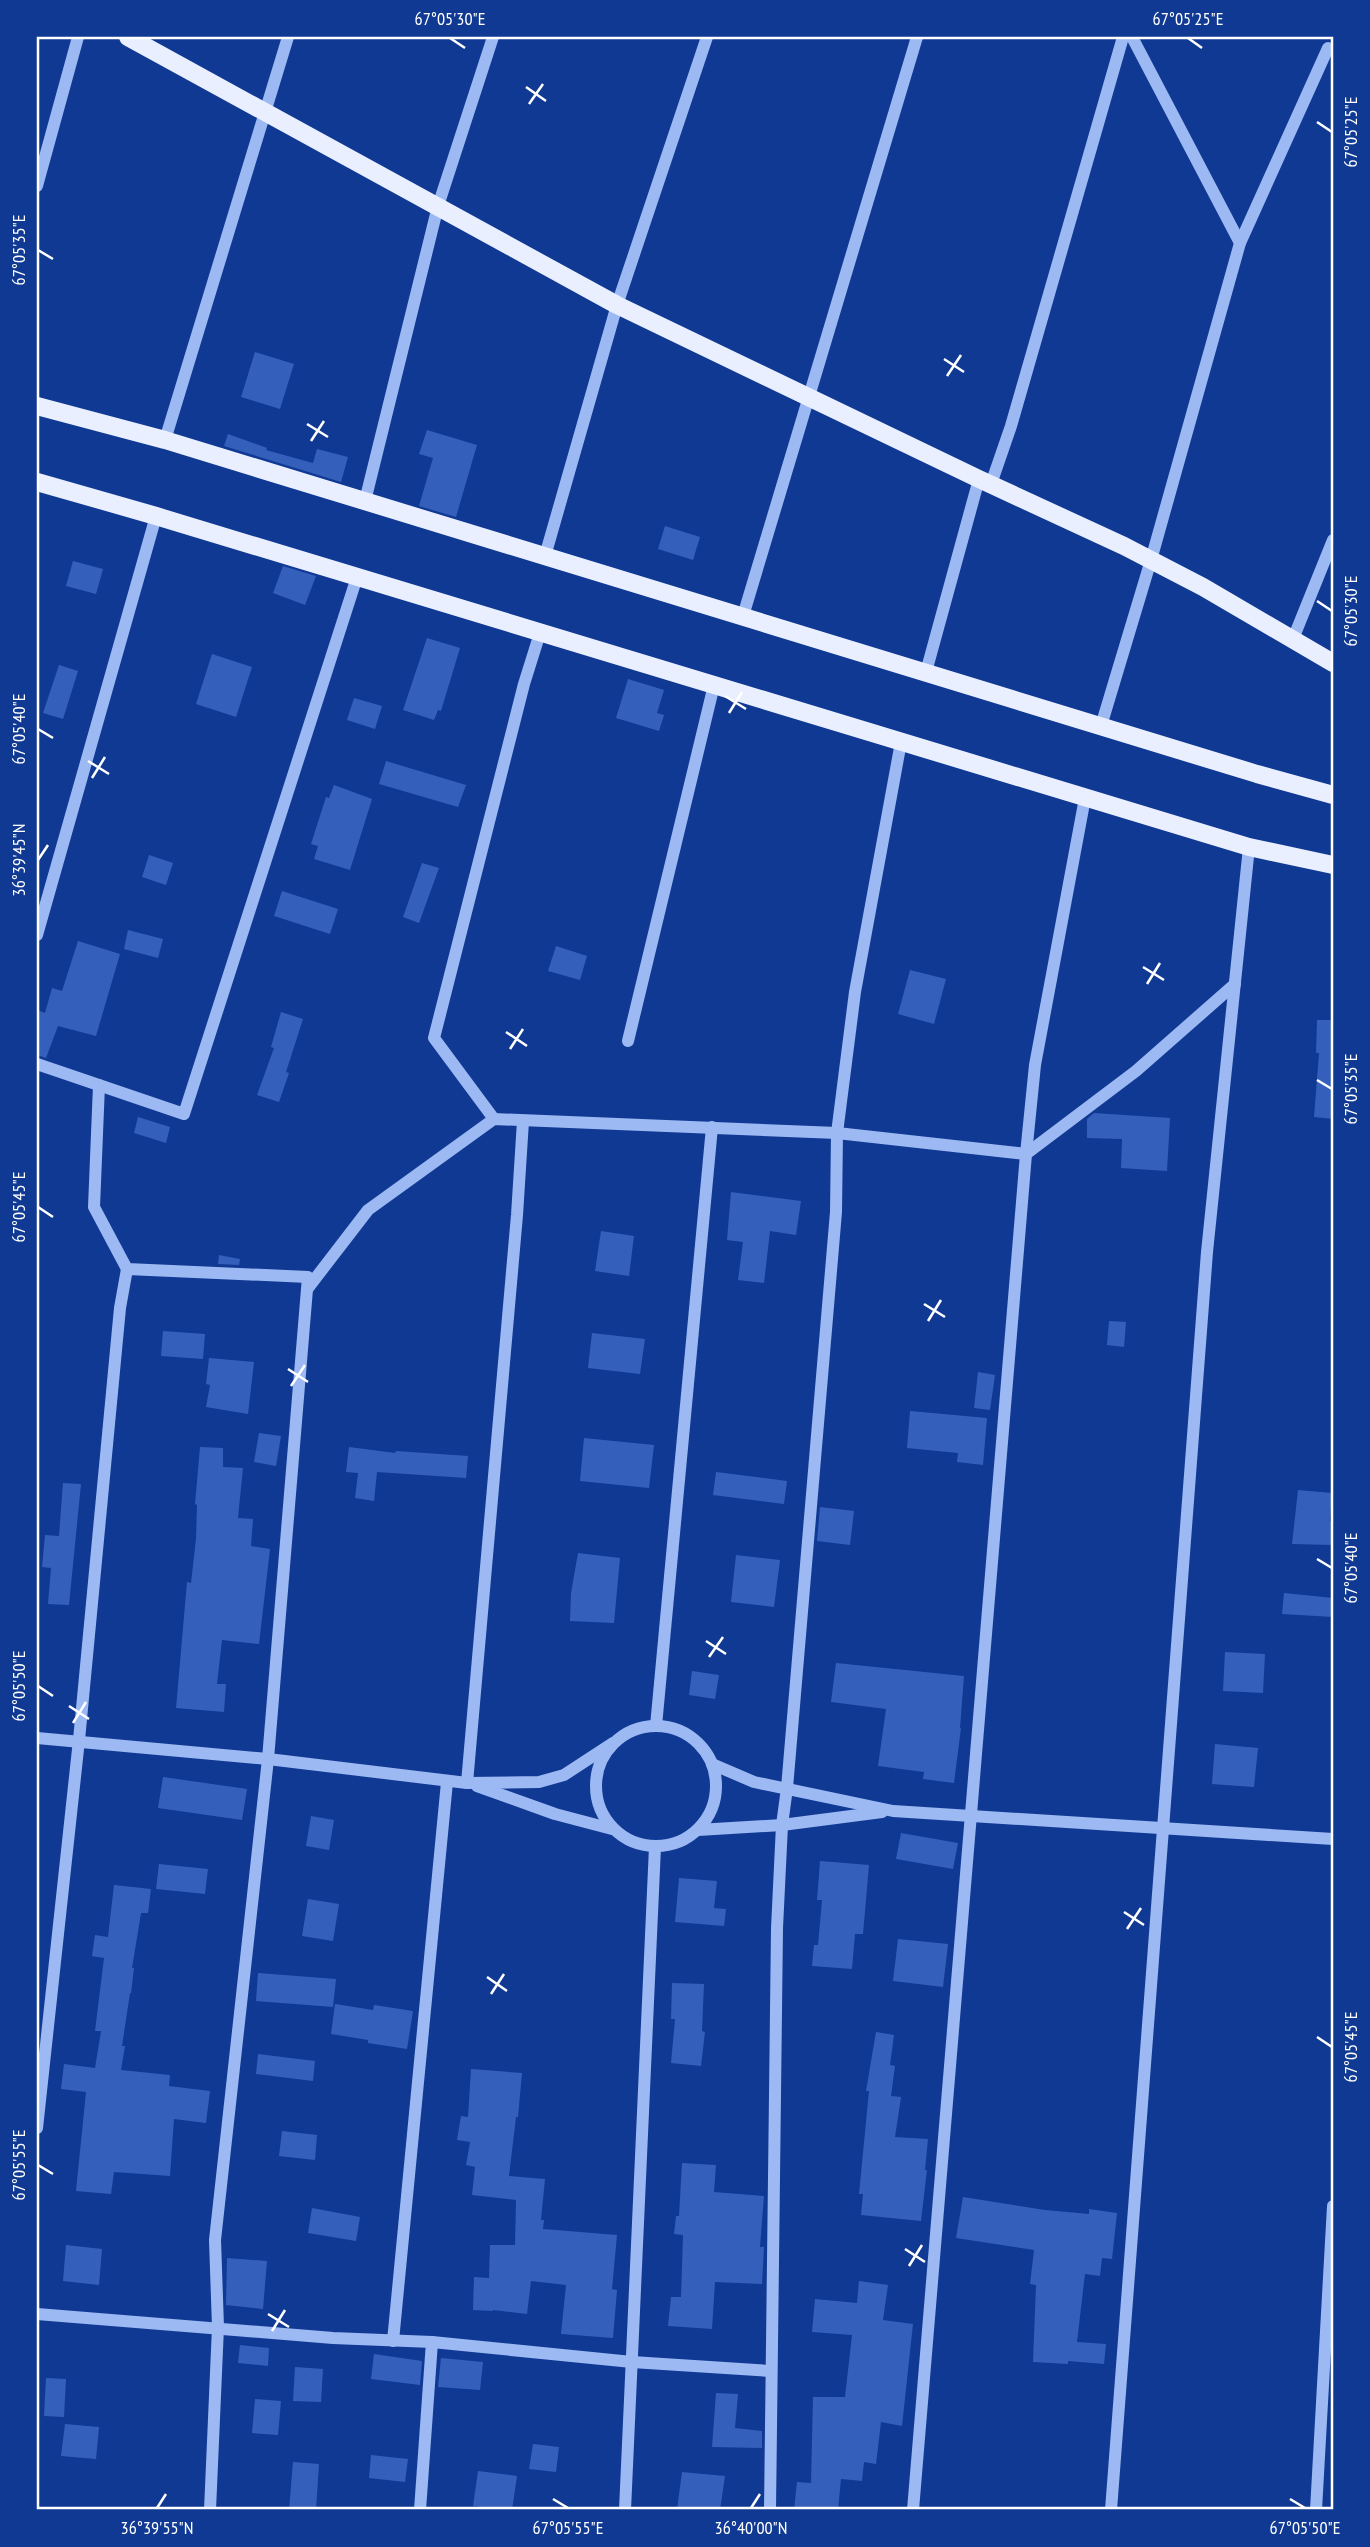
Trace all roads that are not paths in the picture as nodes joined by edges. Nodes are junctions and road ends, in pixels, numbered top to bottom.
1 (78, 37) edge
2 (128, 37) edge
3 (288, 37) edge
4 (493, 37) edge
5 (707, 37) edge
6 (917, 37) edge
7 (1123, 37) edge
8 (1132, 37) edge
9 (1331, 45) edge
10 (267, 113) junction
11 (37, 186) edge
12 (438, 206) junction
13 (1240, 243) junction
14 (617, 305) junction
15 (808, 397) junction
16 (37, 406) edge
17 (165, 440) junction
18 (37, 482) edge
19 (985, 482) junction
20 (365, 501) junction
21 (156, 516) junction
22 (1333, 540) edge
23 (545, 556) junction
24 (1151, 560) junction
25 (357, 577) junction
26 (743, 617) junction
27 (540, 633) junction
28 (1293, 639) junction
29 (1333, 663) edge
30 (926, 672) junction
31 (714, 685) junction
32 (1101, 726) junction
33 (901, 742) junction
34 (1333, 795) edge
35 (1085, 798) junction
36 (1249, 847) junction
37 (1333, 865) edge
38 (37, 935) edge
39 (1235, 984) junction
40 (628, 1041) dead end
41 (37, 1064) edge
42 (99, 1085) junction
43 (494, 1119) junction
44 (523, 1121) junction
45 (712, 1127) junction
46 (837, 1133) junction
47 (1026, 1154) junction
48 (127, 1269) junction
49 (307, 1288) junction
50 (656, 1726) junction
51 (37, 1738) edge
52 (79, 1740) junction
53 (613, 1743) junction
54 (268, 1759) junction
55 (712, 1764) junction
56 (447, 1782) junction
57 (467, 1783) junction
58 (787, 1788) junction
59 (894, 1811) junction
60 (970, 1814) junction
61 (782, 1825) junction
62 (1163, 1827) junction
63 (612, 1829) junction
64 (698, 1830) junction
65 (1333, 1839) edge
66 (655, 1847) junction
67 (37, 2128) edge
68 (1333, 2206) edge
69 (37, 2314) edge
70 (218, 2327) junction
71 (393, 2341) junction
72 (432, 2342) junction
73 (632, 2362) junction
74 (770, 2371) junction
75 (210, 2510) edge
76 (420, 2510) edge
77 (625, 2510) edge
78 (770, 2510) edge
79 (913, 2510) edge
80 (1111, 2510) edge
81 (1316, 2510) edge

1 - 11 street
2 - 10 main road
3 - 10 street
4 - 12 street
5 - 14 street
6 - 15 street
7 - 19 street
8 - 13 street
9 - 13 street
10 - 12 main road
10 - 17 street
12 - 14 main road
12 - 20 street
13 - 24 street
14 - 15 main road
14 - 23 street
15 - 19 main road
15 - 26 street
16 - 17 main road
17 - 20 main road
18 - 21 main road
19 - 24 main road
19 - 30 street
20 - 23 main road
21 - 25 main road
21 - 38 street
22 - 28 street
23 - 26 main road
24 - 28 main road
24 - 32 street
25 - 27 main road
25 - 42 street
26 - 30 main road
27 - 31 main road
27 - 43 street
28 - 29 main road
30 - 32 main road
31 - 33 main road
31 - 40 street
32 - 34 main road
33 - 35 main road
33 - 46 street
35 - 36 main road
35 - 47 street
36 - 37 main road
36 - 39 street
39 - 47 street
39 - 62 street
41 - 42 street
42 - 48 street
43 - 44 street
43 - 49 street
44 - 45 street
44 - 57 street
45 - 46 street
45 - 50 street
46 - 47 street
46 - 58 street
47 - 60 street
48 - 49 street
48 - 52 street
49 - 54 street
50 - 53 street
50 - 55 street
51 - 52 street
52 - 54 street
52 - 67 street
53 - 57 street
53 - 63 street
54 - 56 street
54 - 70 street
55 - 58 street
55 - 64 street
56 - 57 street
56 - 71 street
57 - 63 street
58 - 59 street
58 - 61 street
59 - 60 street
59 - 61 street
60 - 62 street
60 - 79 street
61 - 64 street
61 - 74 street
62 - 65 street
62 - 80 street
63 - 66 street
64 - 66 street
66 - 73 street
68 - 81 street
69 - 70 street
70 - 71 street
70 - 75 street
71 - 72 street
72 - 73 street
72 - 76 street
73 - 74 street
73 - 77 street
74 - 78 street

